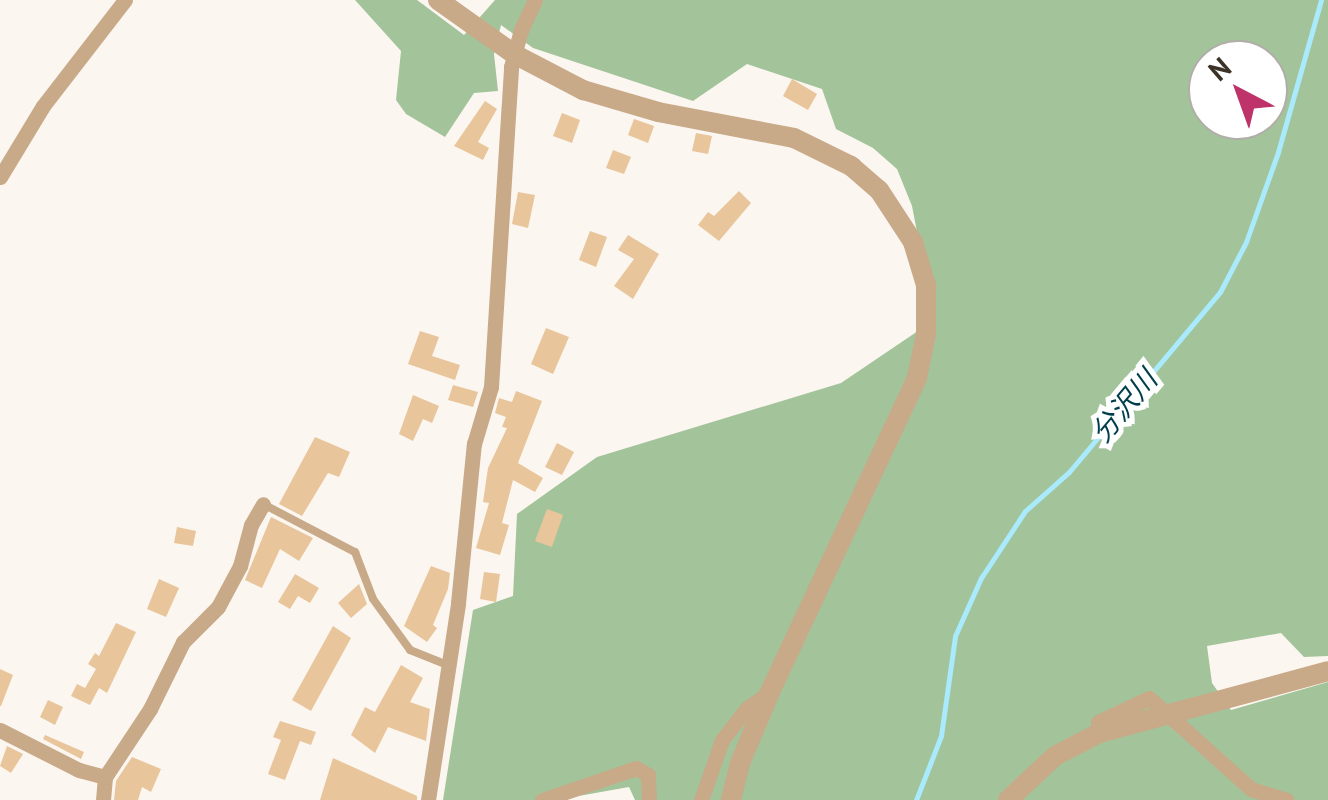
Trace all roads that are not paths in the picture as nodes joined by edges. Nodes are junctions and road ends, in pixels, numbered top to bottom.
1 (125, 0) edge
2 (438, 0) edge
3 (535, 0) edge
4 (514, 54) junction
5 (0, 177) edge
6 (263, 504) joint
7 (450, 666) junction
8 (1328, 671) edge
9 (770, 692) junction
10 (0, 730) edge
11 (1099, 734) junction
12 (105, 778) junction
13 (103, 800) edge
14 (428, 800) edge
15 (542, 800) edge
16 (650, 800) edge
17 (701, 800) edge
18 (731, 800) edge
19 (1008, 800) edge
20 (1286, 800) edge

1 - 5 street
2 - 4 street
3 - 4 street
4 - 7 street
4 - 9 street
6 - 7 lane
6 - 12 street
7 - 14 street
8 - 11 street
9 - 17 street
9 - 18 street
10 - 12 street
11 - 19 street
11 - 20 street, bridge
12 - 13 street
15 - 16 street

